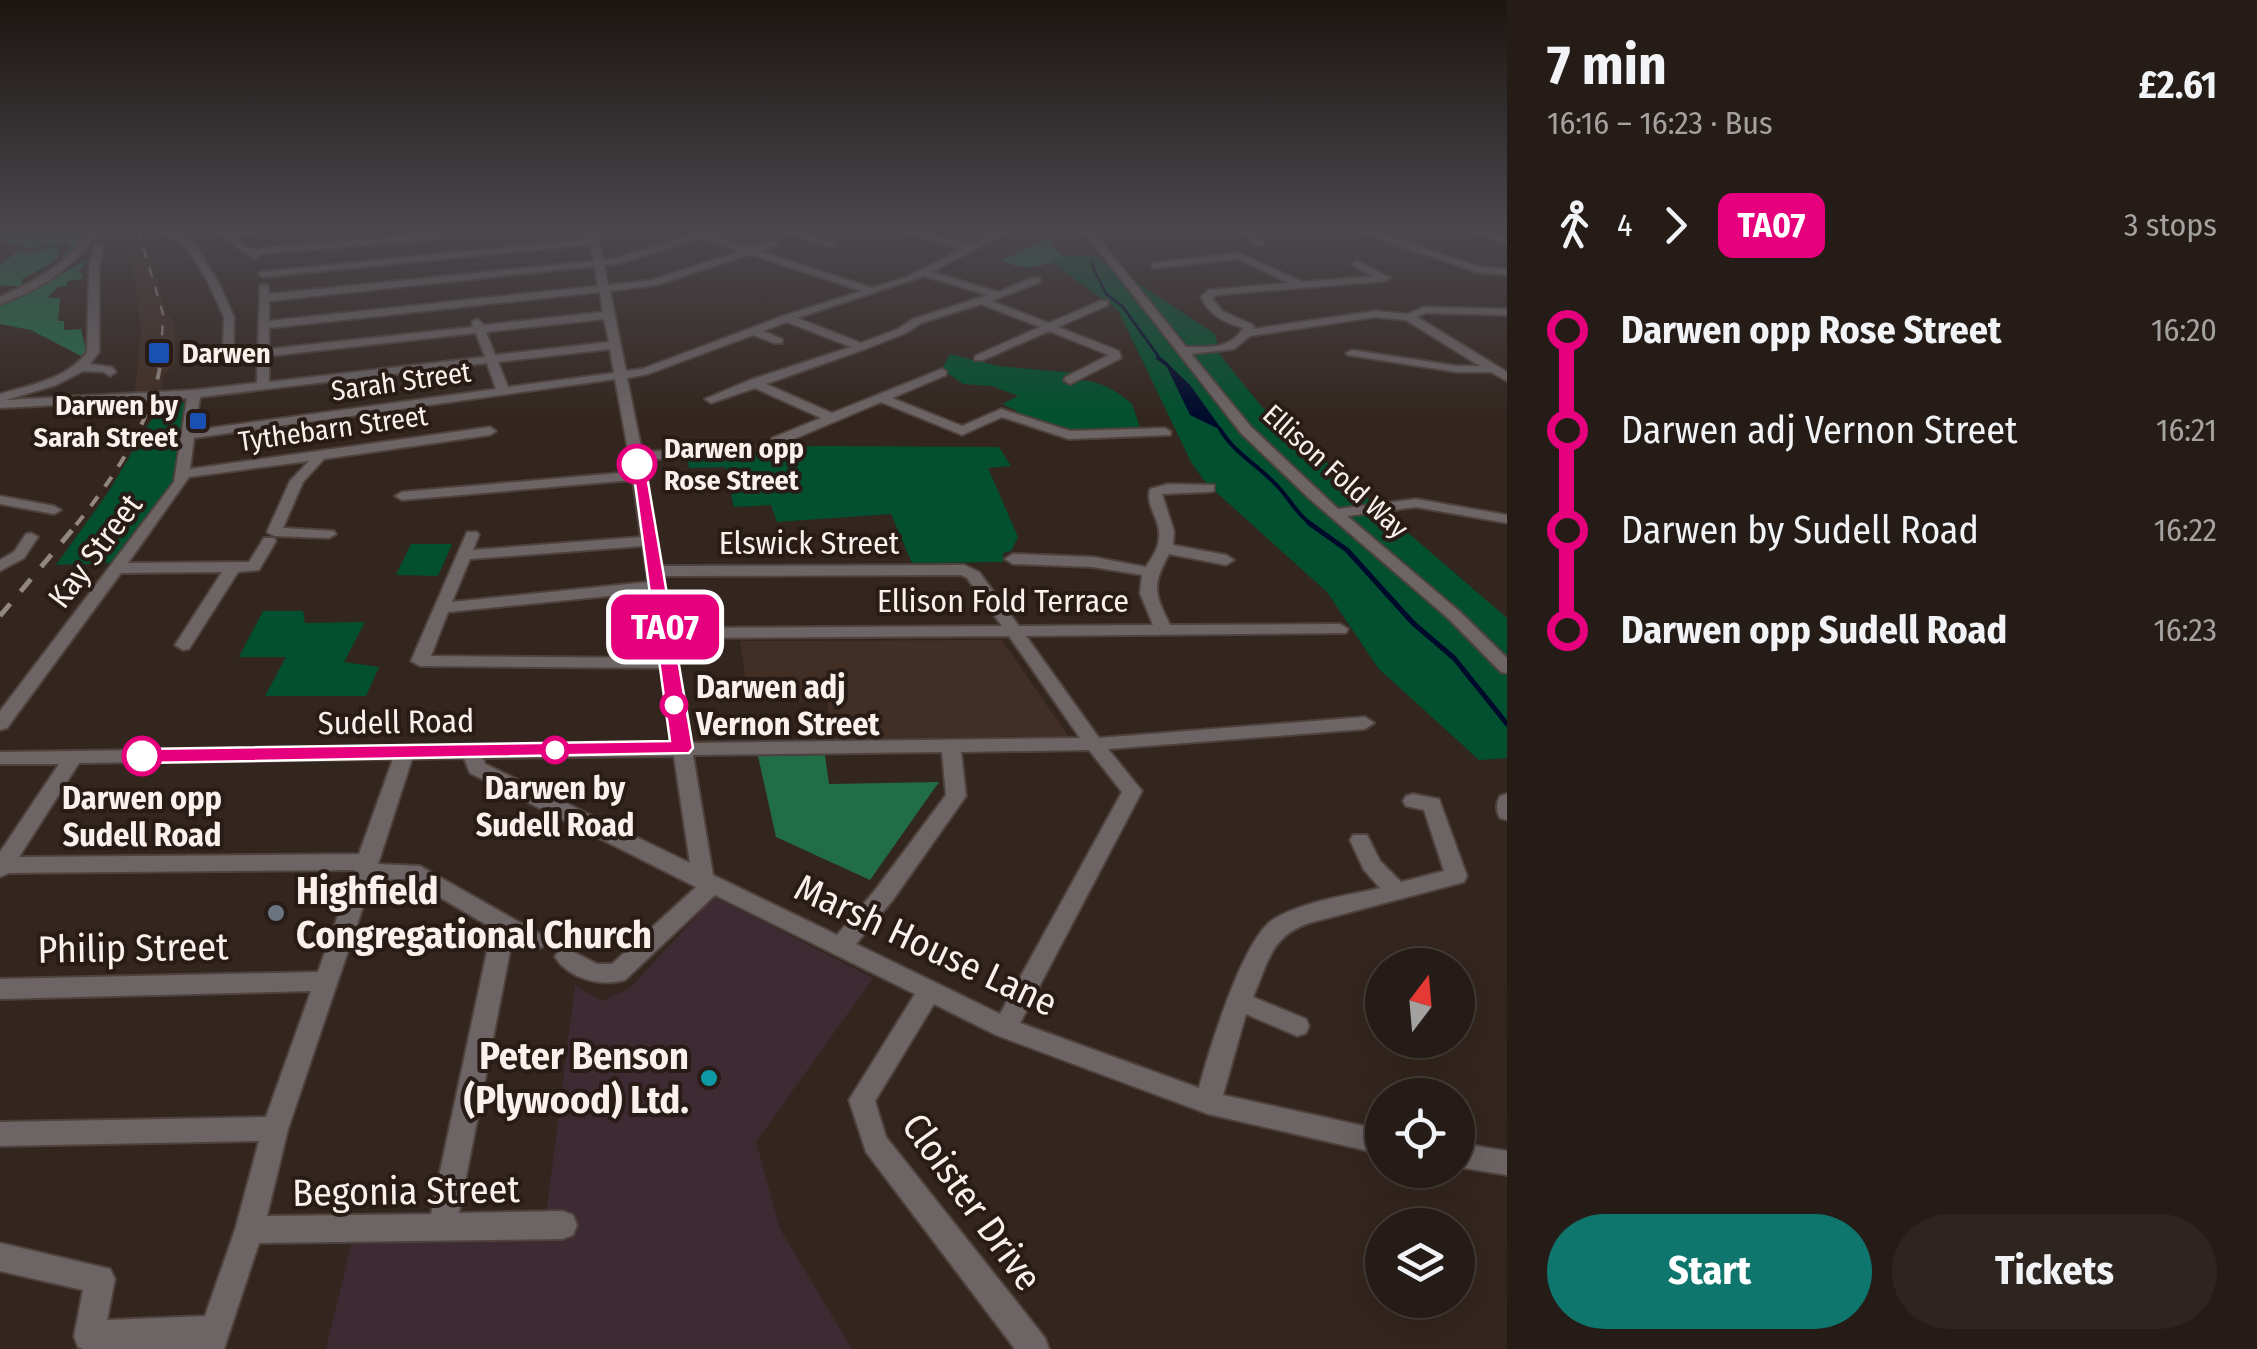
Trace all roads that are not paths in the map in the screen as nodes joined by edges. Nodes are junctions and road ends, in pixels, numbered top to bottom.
1 (94, 292) edge
2 (217, 292) edge
3 (264, 292) edge
4 (323, 292) edge
5 (465, 292) edge
6 (554, 292) edge
7 (604, 292) edge
8 (869, 292) edge
9 (989, 292) edge
10 (1007, 292) edge
11 (1136, 292) edge
12 (1214, 292) edge
13 (999, 295) junction
14 (264, 298) junction
15 (467, 299) junction
16 (982, 301) junction
17 (1104, 303) dead end
18 (1507, 312) edge
19 (608, 315) junction
20 (1408, 317) junction
21 (787, 318) junction
22 (263, 326) junction
23 (1052, 328) junction
24 (754, 330) junction
25 (1248, 330) junction
26 (482, 334) junction
27 (778, 341) dead end
28 (614, 344) junction
29 (861, 347) junction
30 (1181, 350) junction
31 (262, 353) junction
32 (1352, 353) dead end
33 (207, 358) dead end
34 (979, 358) dead end
35 (494, 359) junction
36 (80, 367) junction
37 (1492, 369) junction
38 (110, 372) dead end
39 (941, 376) dead end
40 (1507, 377) edge
41 (621, 378) junction
42 (1070, 380) dead end
43 (754, 383) junction
44 (264, 387) junction
45 (712, 392) dead end
46 (504, 393) junction
47 (194, 394) junction
48 (882, 398) junction
49 (0, 401) edge
50 (832, 418) junction
51 (1156, 430) dead end
52 (490, 432) dead end
53 (188, 435) junction
54 (777, 441) dead end
55 (752, 448) dead end
56 (636, 456) junction
57 (318, 459) junction
58 (182, 474) junction
59 (639, 475) junction
60 (1209, 488) dead end
61 (400, 497) dead end
62 (0, 500) edge
63 (54, 510) dead end
64 (1337, 513) junction
65 (1507, 519) edge
66 (329, 534) dead end
67 (472, 535) dead end
68 (30, 537) dead end
69 (649, 540) junction
70 (269, 541) dead end
71 (1164, 548) junction
72 (465, 555) junction
73 (1013, 559) dead end
74 (1226, 560) dead end
75 (233, 567) junction
76 (117, 568) junction
77 (1, 572) edge
78 (1149, 572) junction
79 (656, 579) junction
80 (444, 608) junction
81 (1340, 629) dead end
82 (1013, 631) junction
83 (1164, 631) junction
84 (666, 634) junction
85 (183, 644) dead end
86 (668, 663) junction
87 (1507, 668) edge
88 (1365, 723) dead end
89 (0, 724) edge
90 (1094, 744) junction
91 (951, 747) junction
92 (682, 748) junction
93 (471, 750) junction
94 (405, 752) junction
95 (0, 758) edge
96 (73, 758) junction
97 (1413, 801) dead end
98 (1507, 801) edge
99 (1507, 814) edge
100 (1360, 840) dead end
101 (1, 867) edge
102 (368, 867) junction
103 (707, 883) junction
104 (1396, 891) junction
105 (840, 948) junction
106 (566, 957) dead end
107 (327, 981) junction
108 (0, 989) edge
109 (929, 992) junction
110 (1240, 1001) junction
111 (1296, 1026) dead end
112 (1005, 1028) junction
113 (1208, 1102) junction
114 (275, 1129) junction
115 (0, 1134) edge
116 (1365, 1138) edge
117 (1475, 1158) edge
118 (1507, 1163) edge
119 (563, 1225) dead end
120 (442, 1226) junction
121 (249, 1230) junction
122 (0, 1257) edge
123 (212, 1340) edge
124 (1034, 1349) edge

1 - 36 street
2 - 33 street
3 - 14 street
4 - 14 street
5 - 15 street
6 - 15 street
7 - 19 street
8 - 21 street, Sarah Street
9 - 13 street
10 - 13 street
11 - 30 street, Ellison Fold Way
12 - 25 street
13 - 16 street
14 - 22 street
15 - 22 street
15 - 26 street
16 - 23 street
16 - 29 street
17 - 23 street
18 - 20 street
19 - 26 street
19 - 28 street
20 - 25 street
20 - 37 street
21 - 24 street, Sarah Street
21 - 29 street
22 - 31 street
23 - 34 street
23 - 42 street
24 - 27 street
24 - 41 street, Sarah Street
25 - 30 street
26 - 31 street
26 - 35 street
28 - 35 street
28 - 41 street
29 - 43 street
30 - 64 street, Ellison Fold Way
31 - 44 street
32 - 37 street
35 - 44 street
35 - 46 street
36 - 38 street
36 - 49 street
37 - 40 street
39 - 48 street
41 - 46 street, Sarah Street
41 - 56 street
43 - 45 street
43 - 50 street
44 - 47 street
46 - 53 street, Sarah Street
47 - 49 street
47 - 53 street, Kay Street
48 - 50 street
48 - 51 street
50 - 54 street
52 - 57 street, Tythebarn Street
53 - 58 street, Kay Street
55 - 56 street
56 - 59 street
57 - 58 street, Tythebarn Street
57 - 66 street
58 - 76 street, Kay Street
59 - 61 street
59 - 69 street
60 - 71 street
62 - 63 street
64 - 65 street
64 - 87 street, Ellison Fold Way
67 - 72 street
68 - 77 street
69 - 72 street
69 - 79 street
70 - 75 street
71 - 74 street
71 - 78 street
72 - 80 street
73 - 78 street
75 - 76 street
75 - 85 street
76 - 89 street, Kay Street
78 - 83 street
79 - 80 street, Elswick Street
79 - 82 street, Elswick Street
79 - 84 street
80 - 86 street
81 - 83 street, Ellison Fold Terrace
82 - 83 street, Ellison Fold Terrace
82 - 84 street, Ellison Fold Terrace
82 - 90 street
84 - 86 street
86 - 92 street
88 - 90 street, Sudell Road
90 - 91 street, Sudell Road
90 - 112 street
91 - 92 street, Sudell Road
91 - 105 street
92 - 93 street, Sudell Road
92 - 103 street
93 - 94 street, Sudell Road
93 - 103 street, Marsh House Lane
94 - 96 street, Sudell Road
94 - 102 street
95 - 96 street, Sudell Road
96 - 101 street
97 - 104 street
98 - 99 street
100 - 104 street
101 - 102 street
102 - 107 street
102 - 120 street
103 - 105 street, Marsh House Lane
103 - 106 street
104 - 110 street
105 - 109 street, Marsh House Lane
107 - 108 street, Philip Street
107 - 114 street
109 - 112 street, Marsh House Lane
109 - 124 street, Cloister Drive
110 - 111 street
110 - 113 street
112 - 113 street, Marsh House Lane
113 - 116 street, Marsh House Lane
114 - 115 street
114 - 121 street
117 - 118 street
119 - 120 street, Begonia Street
120 - 121 street, Begonia Street
121 - 123 street
122 - 123 street

